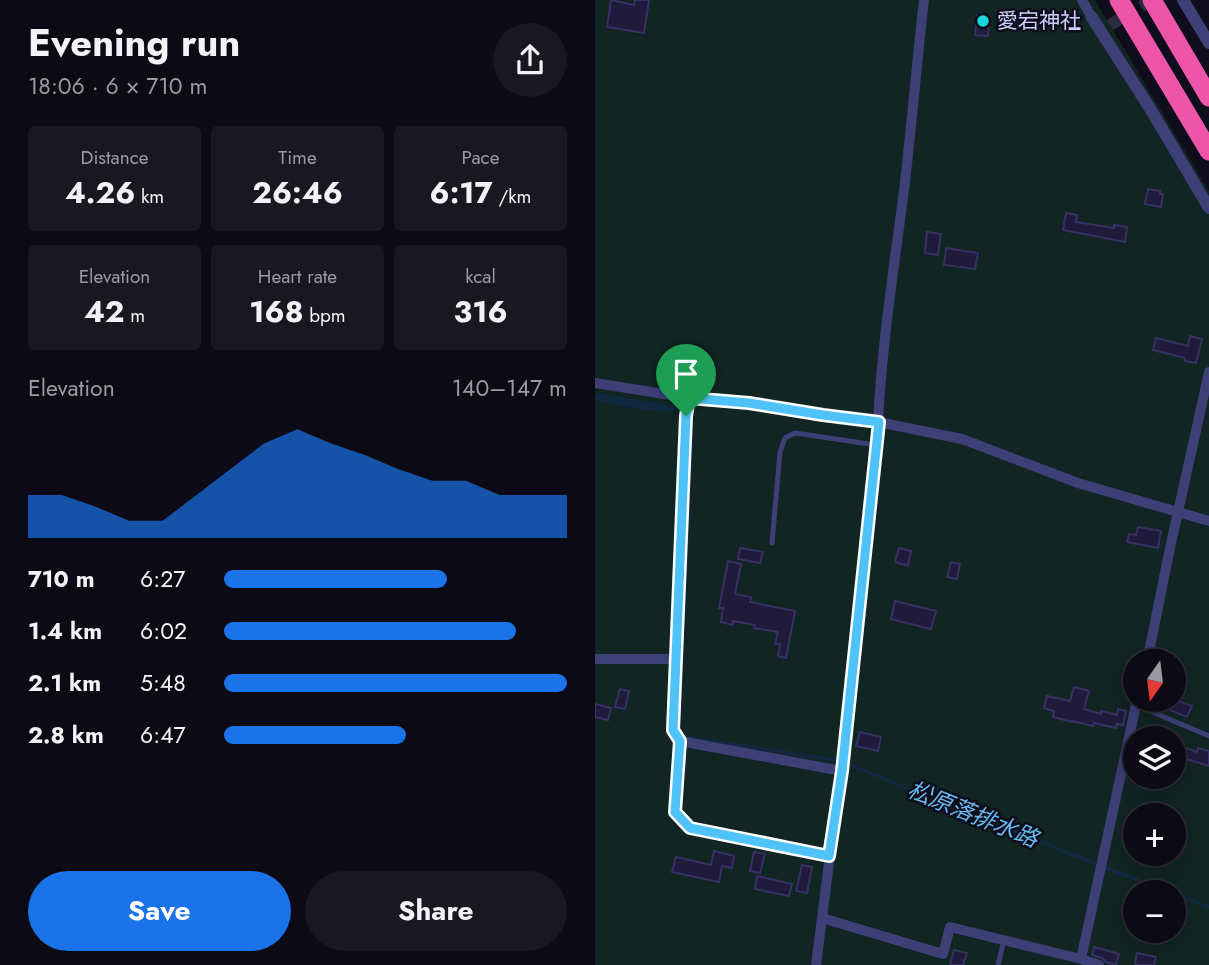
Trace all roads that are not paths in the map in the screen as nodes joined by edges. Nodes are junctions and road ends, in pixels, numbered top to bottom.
1 (924, 0) edge
2 (1082, 0) edge
3 (1119, 0) edge
4 (1152, 0) edge
5 (1183, 0) edge
6 (1091, 16) joint
7 (1209, 43) edge
8 (1209, 97) edge
9 (1209, 151) edge
10 (1209, 208) edge
11 (1209, 372) edge
12 (595, 383) edge
13 (689, 398) junction
14 (879, 422) junction
15 (876, 445) junction
16 (1179, 512) junction
17 (1209, 521) edge
18 (772, 542) dead end
19 (1150, 649) edge
20 (595, 659) edge
21 (676, 659) junction
22 (1135, 712) edge
23 (1157, 712) edge
24 (1209, 736) edge
25 (680, 741) junction
26 (842, 771) junction
27 (829, 856) junction
28 (822, 918) junction
29 (1003, 940) junction
30 (1081, 959) junction
31 (816, 965) edge
32 (998, 965) edge
33 (1097, 965) edge

1 - 14 street
2 - 6 street
3 - 9 highway
4 - 8 highway
5 - 7 street
6 - 10 street
11 - 16 street
12 - 13 street
13 - 14 street
13 - 21 street
14 - 15 street
14 - 16 street
15 - 18 lane
15 - 26 street
16 - 17 street
16 - 19 street
20 - 21 street
21 - 25 street
22 - 30 street
23 - 24 lane
25 - 26 street
25 - 27 street
26 - 27 street
27 - 28 street
28 - 29 street
28 - 31 street
29 - 30 street
29 - 32 lane
30 - 33 street

